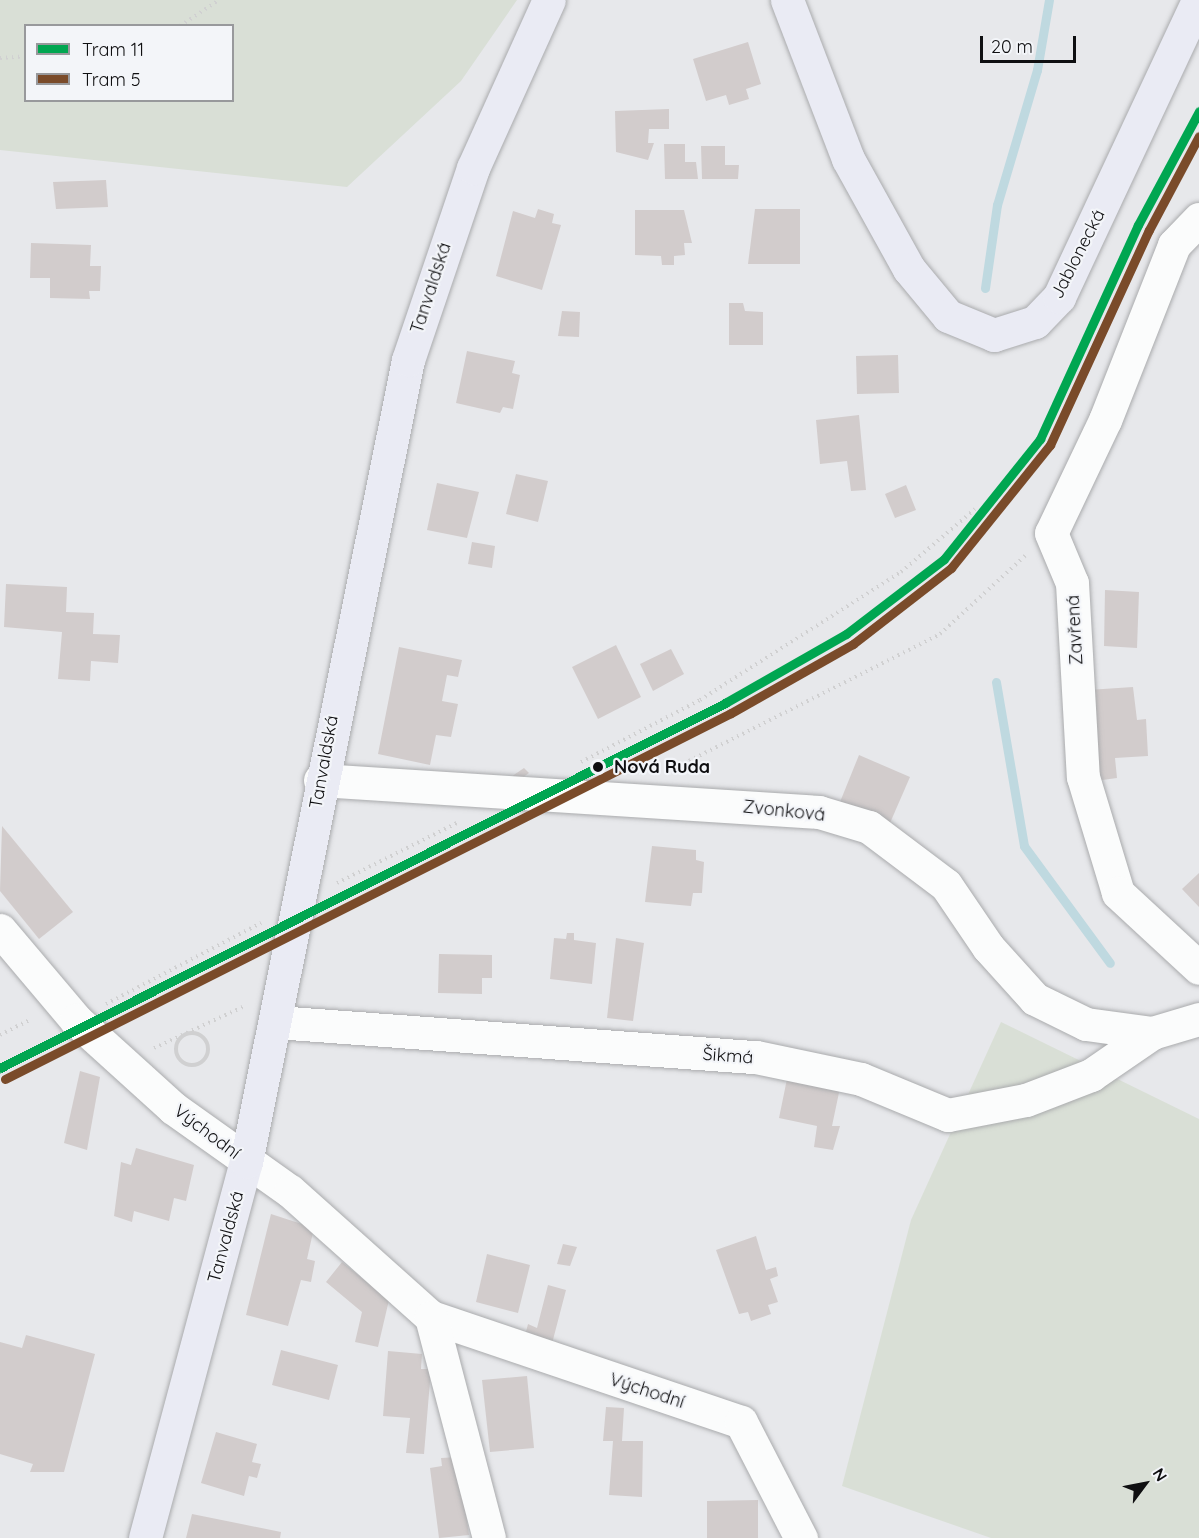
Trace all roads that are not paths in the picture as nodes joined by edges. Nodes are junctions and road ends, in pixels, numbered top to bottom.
1 (549, 0) edge
2 (787, 0) edge
3 (1198, 0) edge
4 (1199, 219) edge
5 (320, 780) junction
6 (0, 930) edge
7 (1199, 968) edge
8 (265, 1012) junction
9 (1199, 1019) edge
10 (1152, 1033) junction
11 (246, 1162) junction
12 (431, 1317) junction
13 (145, 1538) edge
14 (489, 1538) edge
15 (801, 1538) edge

1 - 5 main road, Tanvaldská
2 - 3 main road, Jablonecká
4 - 7 street, Zavřená
5 - 8 main road, Tanvaldská
5 - 10 street, Zvonková
6 - 11 street, Východní
8 - 10 street, Šikmá
8 - 11 main road, Tanvaldská
9 - 10 street, Zvonková
11 - 12 street, Východní
11 - 13 main road, Tanvaldská
12 - 14 street
12 - 15 street, Východní

